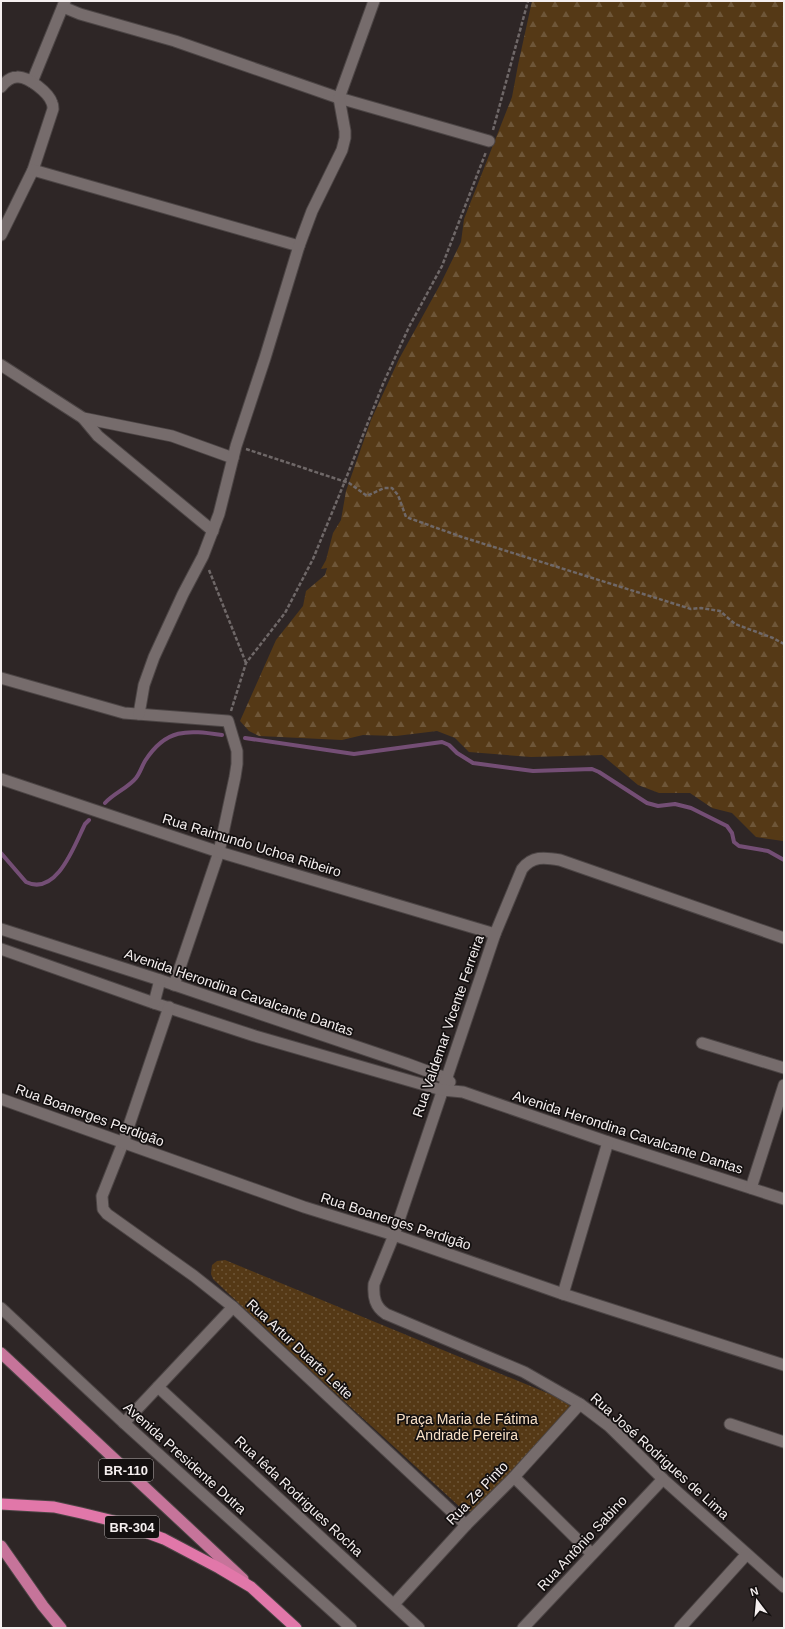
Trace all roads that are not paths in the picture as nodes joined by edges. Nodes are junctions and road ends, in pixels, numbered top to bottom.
1 (374, 1) edge
2 (64, 4) edge
3 (32, 82) junction
4 (1, 87) edge
5 (339, 98) junction
6 (490, 141) road end
7 (33, 170) junction
8 (1, 235) edge
9 (299, 246) junction
10 (1, 365) edge
11 (83, 418) junction
12 (233, 458) junction
13 (212, 532) junction
14 (1, 678) edge
15 (139, 714) junction
16 (1, 779) edge
17 (219, 852) junction
18 (1, 929) edge
19 (495, 934) junction
20 (784, 938) edge
21 (1, 949) edge
22 (160, 980) junction
23 (174, 985) junction
24 (154, 1003) junction
25 (169, 1007) junction
26 (702, 1043) dead end
27 (784, 1068) edge
28 (446, 1078) junction
29 (784, 1085) edge
30 (442, 1090) junction
31 (463, 1092) junction
32 (1, 1099) edge
33 (608, 1142) junction
34 (123, 1143) junction
35 (750, 1188) junction
36 (784, 1199) edge
37 (394, 1235) junction
38 (563, 1294) junction
39 (233, 1306) junction
40 (1, 1308) edge
41 (1, 1353) edge
42 (784, 1365) edge
43 (158, 1387) junction
44 (580, 1404) junction
45 (124, 1423) junction
46 (730, 1424) dead end
47 (784, 1442) edge
48 (514, 1478) junction
49 (663, 1479) junction
50 (1, 1504) edge
51 (466, 1525) junction
52 (1, 1546) edge
53 (592, 1554) junction
54 (746, 1555) junction
55 (251, 1587) junction
56 (784, 1588) edge
57 (394, 1604) junction
58 (61, 1628) edge
59 (296, 1628) edge
60 (351, 1628) edge
61 (420, 1628) edge
62 (523, 1628) edge
63 (680, 1628) edge

1 - 5 street
2 - 3 street
2 - 5 street
3 - 4 street
3 - 7 street
5 - 6 street
5 - 9 street
7 - 8 street
7 - 9 street
9 - 12 street
10 - 11 street
11 - 12 street
11 - 13 street
12 - 13 street
13 - 15 street
14 - 15 street
15 - 17 street
16 - 17 street, Rua Raimundo Uchoa Ribeiro
17 - 19 street, Rua Raimundo Uchoa Ribeiro
17 - 23 street
18 - 22 street, Avenida Herondina Cavalcante Dantas
19 - 20 street, Rua Valdemar Vicente Ferreira
19 - 28 street, Rua Valdemar Vicente Ferreira
21 - 24 street, Avenida Herondina Cavalcante Dantas
22 - 23 street, Avenida Herondina Cavalcante Dantas
22 - 24 street
23 - 28 street, Avenida Herondina Cavalcante Dantas
24 - 25 street, Avenida Herondina Cavalcante Dantas
25 - 30 street, Avenida Herondina Cavalcante Dantas
25 - 34 street
26 - 27 street
28 - 30 street, Rua Valdemar Vicente Ferreira
28 - 31 street, Avenida Herondina Cavalcante Dantas
29 - 35 street
30 - 31 street, Avenida Herondina Cavalcante Dantas
30 - 37 street, Rua Valdemar Vicente Ferreira
31 - 33 street, Avenida Herondina Cavalcante Dantas
32 - 34 street, Rua Boanerges Perdigão
33 - 35 street, Avenida Herondina Cavalcante Dantas
33 - 38 street
34 - 37 street, Rua Boanerges Perdigão
34 - 39 street, Rua Artur Duarte Leite
35 - 36 street, Avenida Herondina Cavalcante Dantas
37 - 38 street, Rua Boanerges Perdigão
37 - 44 street, Rua José Rodrigues de Lima
38 - 42 street, Rua Boanerges Perdigão
39 - 43 street
39 - 51 street, Rua Artur Duarte Leite
40 - 45 street, Avenida Presidente Dutra
41 - 55 main road, BR-110
43 - 45 street
43 - 57 street, Rua Iêda Rodrigues Rocha
44 - 48 street, Rua Ze Pinto
44 - 49 street, Rua José Rodrigues de Lima
45 - 60 street, Avenida Presidente Dutra
46 - 47 street
48 - 51 street, Rua Ze Pinto
48 - 53 street
49 - 53 street, Rua Antônio Sabino
49 - 54 street, Rua José Rodrigues de Lima
50 - 55 highway, BR-304
51 - 57 street, Rua Ze Pinto
52 - 58 main road
53 - 62 street, Rua Antônio Sabino
54 - 56 street, Rua José Rodrigues de Lima
54 - 63 street
55 - 59 highway, BR-110
57 - 61 street, Rua Iêda Rodrigues Rocha

